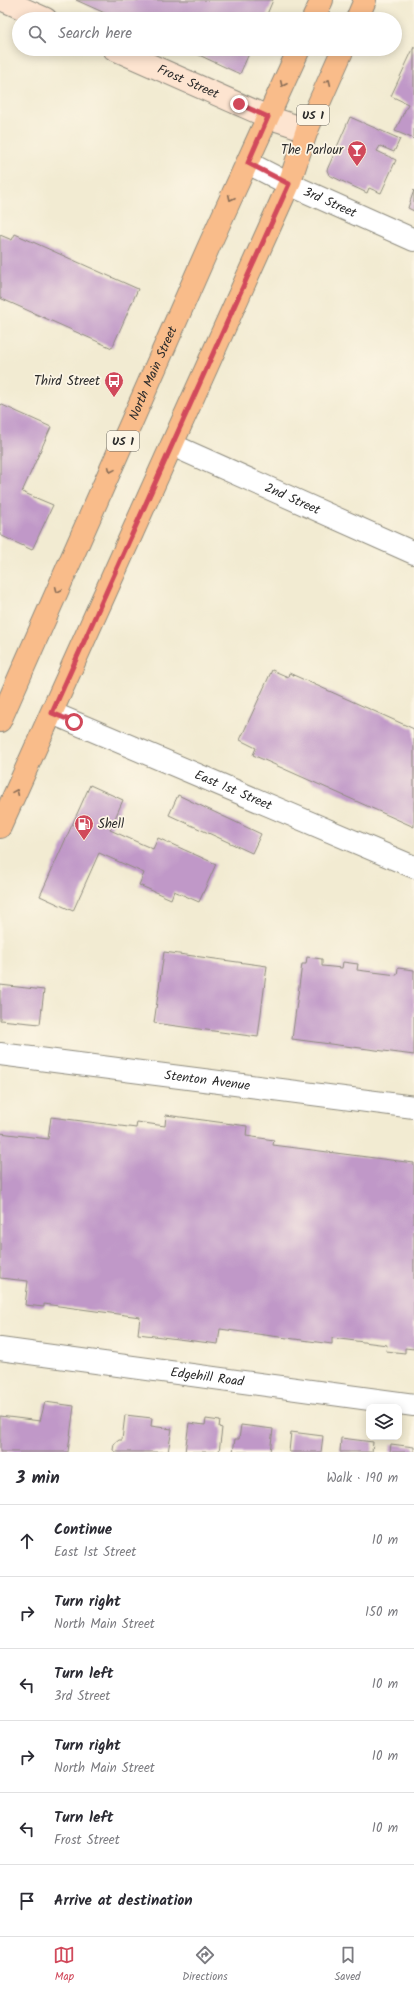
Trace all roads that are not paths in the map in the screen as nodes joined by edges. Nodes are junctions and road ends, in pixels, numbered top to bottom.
1 (3, 0) edge
2 (322, 0) edge
3 (365, 0) edge
4 (30, 12) edge
5 (316, 12) edge
6 (360, 12) edge
7 (130, 56) edge
8 (296, 56) edge
9 (340, 56) edge
10 (268, 117) junction
11 (307, 130) junction
12 (248, 163) junction
13 (289, 184) junction
14 (414, 240) edge
15 (172, 445) junction
16 (414, 553) edge
17 (52, 713) junction
18 (0, 721) edge
19 (1, 824) edge
20 (414, 867) edge
21 (0, 1054) edge
22 (414, 1107) edge
23 (0, 1349) edge
24 (414, 1405) edge

1 - 4 street
2 - 5 main road
3 - 6 main road
7 - 10 street, Frost Street
8 -> 10 main road, North Main Street / US 1
11 -> 9 main road, US 1
10 - 11 street, Frost Street
10 - 12 main road, North Main Street / US 1
11 - 13 main road, US 1
12 - 13 street, 3rd Street
12 -> 18 main road, North Main Street / US 1
13 - 14 street, 3rd Street
13 - 15 main road, US 1
15 - 16 street, 2nd Street
15 - 17 main road, US 1
19 -> 17 main road, US 1
17 - 20 street, East 1st Street
21 - 22 street, Stenton Avenue
23 - 24 street, Edgehill Road

